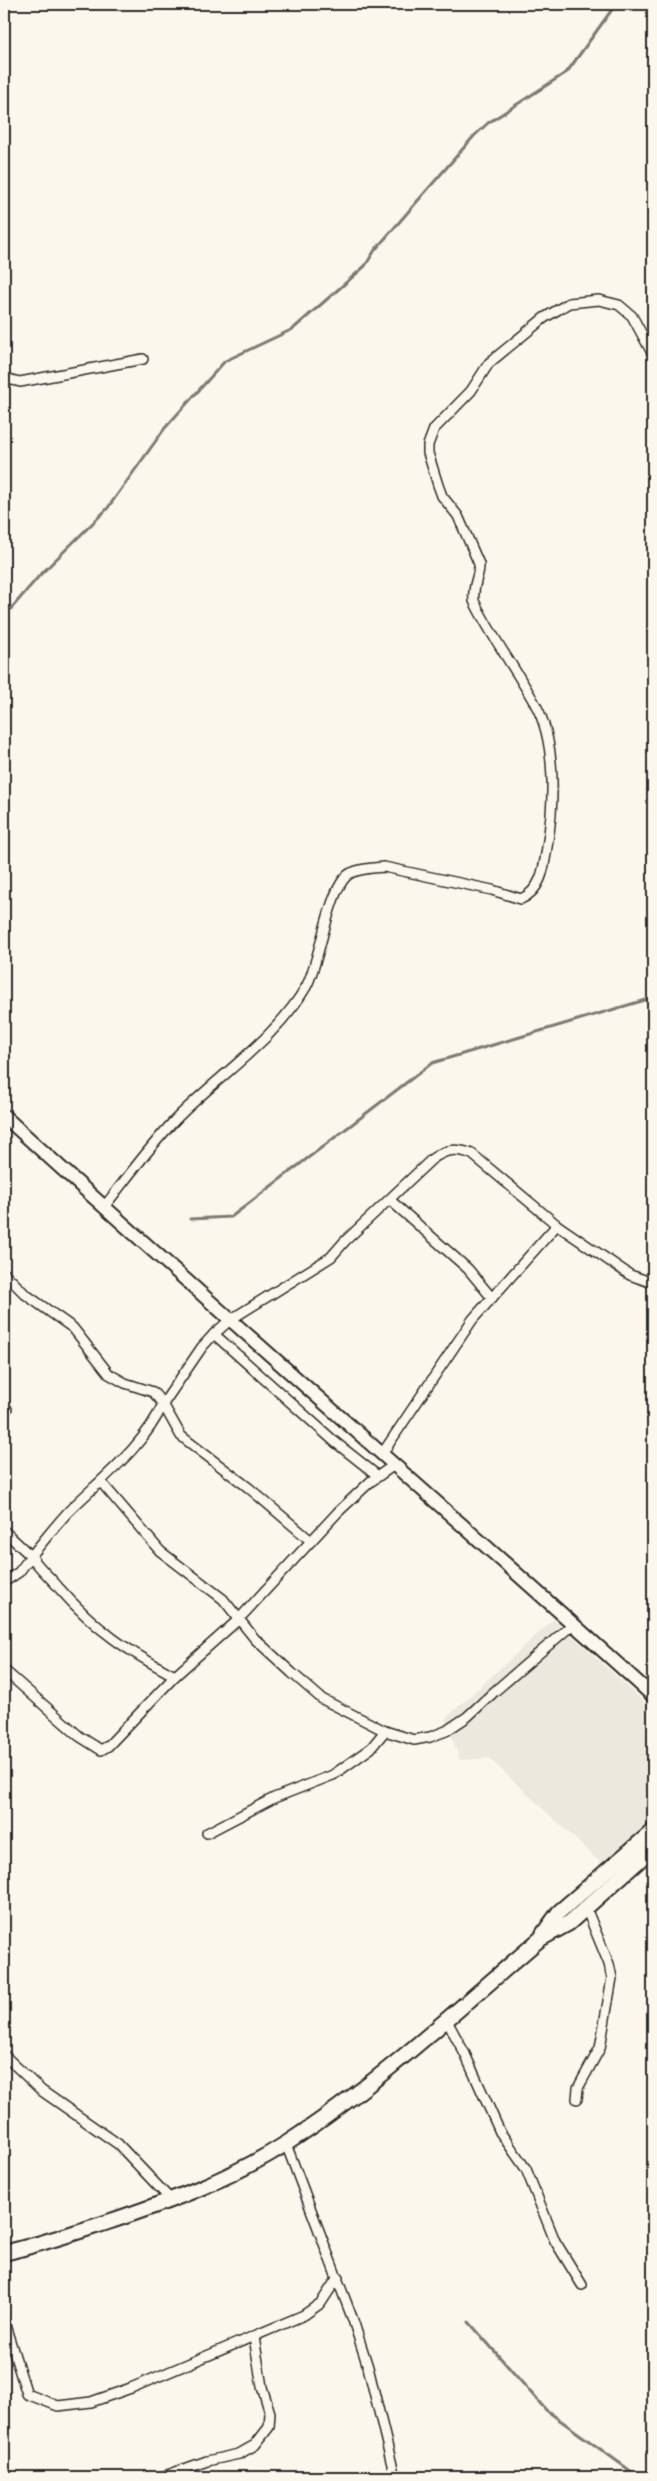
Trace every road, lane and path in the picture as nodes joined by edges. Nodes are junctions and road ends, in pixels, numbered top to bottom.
1 (651, 351) dead end
2 (142, 359) dead end
3 (4, 378) edge
4 (4, 1116) edge
5 (390, 1200) junction
6 (104, 1207) junction
7 (557, 1225) junction
8 (4, 1273) edge
9 (653, 1283) edge
10 (492, 1298) junction
11 (230, 1320) junction
12 (214, 1334) junction
13 (163, 1404) junction
14 (382, 1454) junction
15 (394, 1465) junction
16 (378, 1476) junction
17 (100, 1482) junction
18 (4, 1531) edge
19 (311, 1540) junction
20 (31, 1556) junction
21 (4, 1582) edge
22 (238, 1620) junction
23 (573, 1624) junction
24 (4, 1670) edge
25 (175, 1676) junction
26 (653, 1696) edge
27 (385, 1731) junction
28 (653, 1831) edge
29 (207, 1833) dead end
30 (653, 1848) edge
31 (586, 1908) junction
32 (540, 1939) junction
33 (446, 2020) junction
34 (4, 2055) edge
35 (577, 2099) dead end
36 (286, 2144) junction
37 (172, 2201) junction
38 (4, 2253) edge
39 (338, 2277) junction
40 (582, 2285) dead end
41 (4, 2322) edge
42 (254, 2337) junction
43 (162, 2477) edge
44 (395, 2477) edge

1 - 6 street
2 - 3 street
4 - 6 street
5 - 7 street
5 - 10 street
5 - 11 street
6 - 11 street
7 - 9 street
7 - 10 street
8 - 13 street
10 - 14 street
11 - 12 street
11 - 14 street
12 - 13 street
12 - 16 street
13 - 17 street
13 - 19 street
14 - 15 street
15 - 16 street
15 - 23 street
16 - 19 street
17 - 20 street
17 - 22 street
18 - 20 street
19 - 22 street
20 - 21 street
20 - 25 street
22 - 25 street
22 - 27 street
23 - 26 street
23 - 27 street
24 - 25 street
27 - 29 street
28 - 32 main road
30 - 31 main road
31 - 32 main road
31 - 35 street
32 - 33 main road
33 - 36 main road
33 - 40 street
34 - 37 street
36 - 37 main road
36 - 39 street
37 - 38 main road
39 - 42 street
39 - 44 street
41 - 42 street
42 - 43 street

